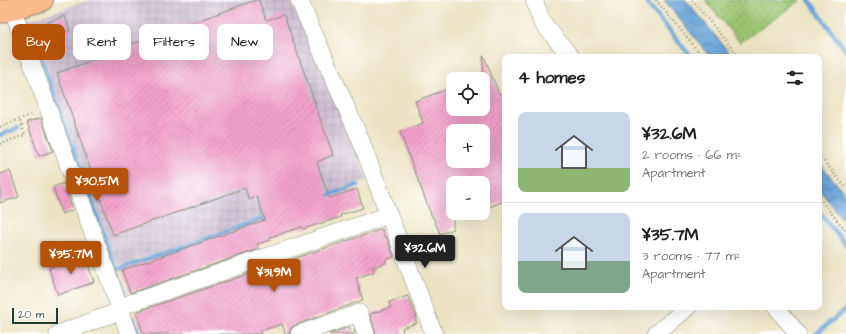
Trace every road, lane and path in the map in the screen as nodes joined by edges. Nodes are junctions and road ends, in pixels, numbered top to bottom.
1 (299, 0) edge
2 (534, 0) edge
3 (656, 0) edge
4 (692, 0) edge
5 (20, 5) edge
6 (569, 54) edge
7 (701, 54) edge
8 (737, 54) edge
9 (48, 108) junction
10 (19, 119) junction
11 (0, 127) edge
12 (0, 144) edge
13 (822, 159) edge
14 (846, 188) edge
15 (822, 202) edge
16 (389, 215) junction
17 (846, 231) edge
18 (120, 309) junction
19 (684, 310) edge
20 (778, 310) edge
21 (58, 334) edge
22 (129, 334) edge
23 (299, 334) edge
24 (366, 334) edge
25 (434, 334) edge
26 (656, 334) edge
27 (798, 334) edge

1 - 16 street
2 - 6 street
3 - 7 path
4 - 8 path
5 - 9 street
9 - 10 path
9 - 18 street
10 - 11 path
10 - 12 path
13 - 14 path
15 - 17 path
16 - 18 street
16 - 25 street
18 - 21 street
18 - 22 street
19 - 26 street
20 - 27 street
23 - 24 street

